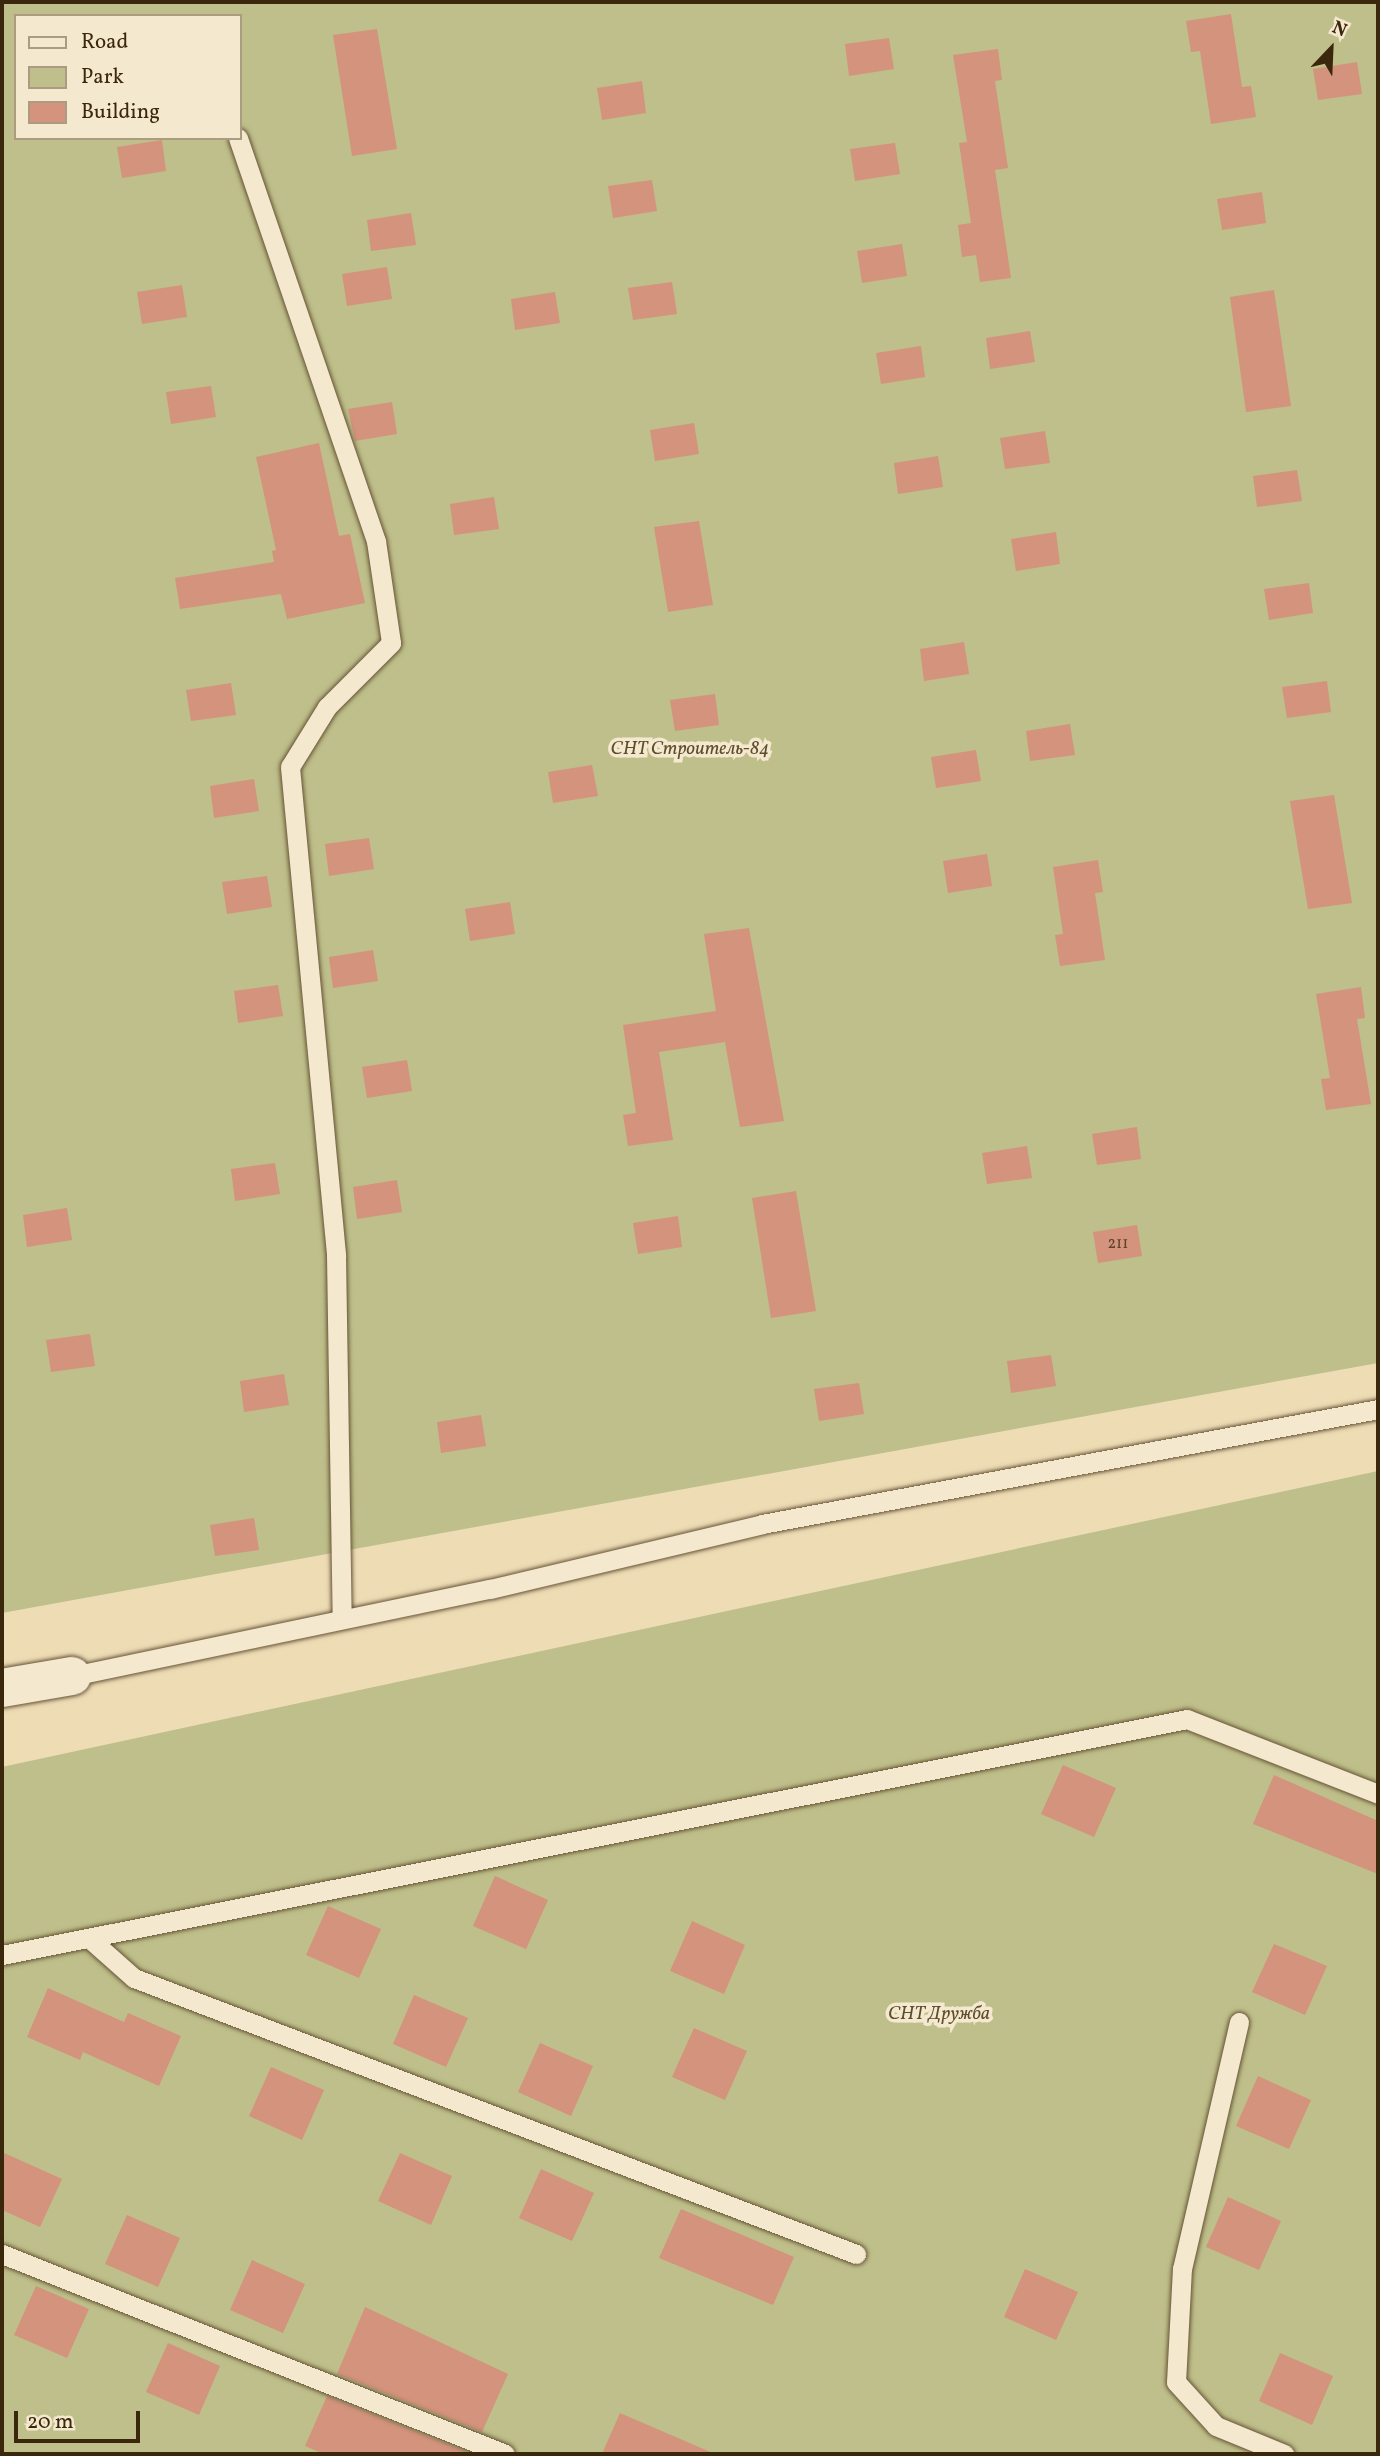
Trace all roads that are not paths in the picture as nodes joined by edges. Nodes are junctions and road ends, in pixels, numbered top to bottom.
1 (239, 140) edge
2 (1378, 1409) edge
3 (342, 1619) junction
4 (72, 1676) joint
5 (2, 1688) edge
6 (1378, 1794) edge
7 (91, 1940) junction
8 (2, 1955) edge
9 (1239, 2022) dead end
10 (2, 2254) edge
11 (856, 2254) dead end
12 (505, 2454) edge
13 (1284, 2454) edge

1 - 3 lane
2 - 3 lane
3 - 4 lane
4 - 5 street
6 - 7 lane
7 - 8 lane
7 - 11 lane
9 - 13 lane
10 - 12 lane

